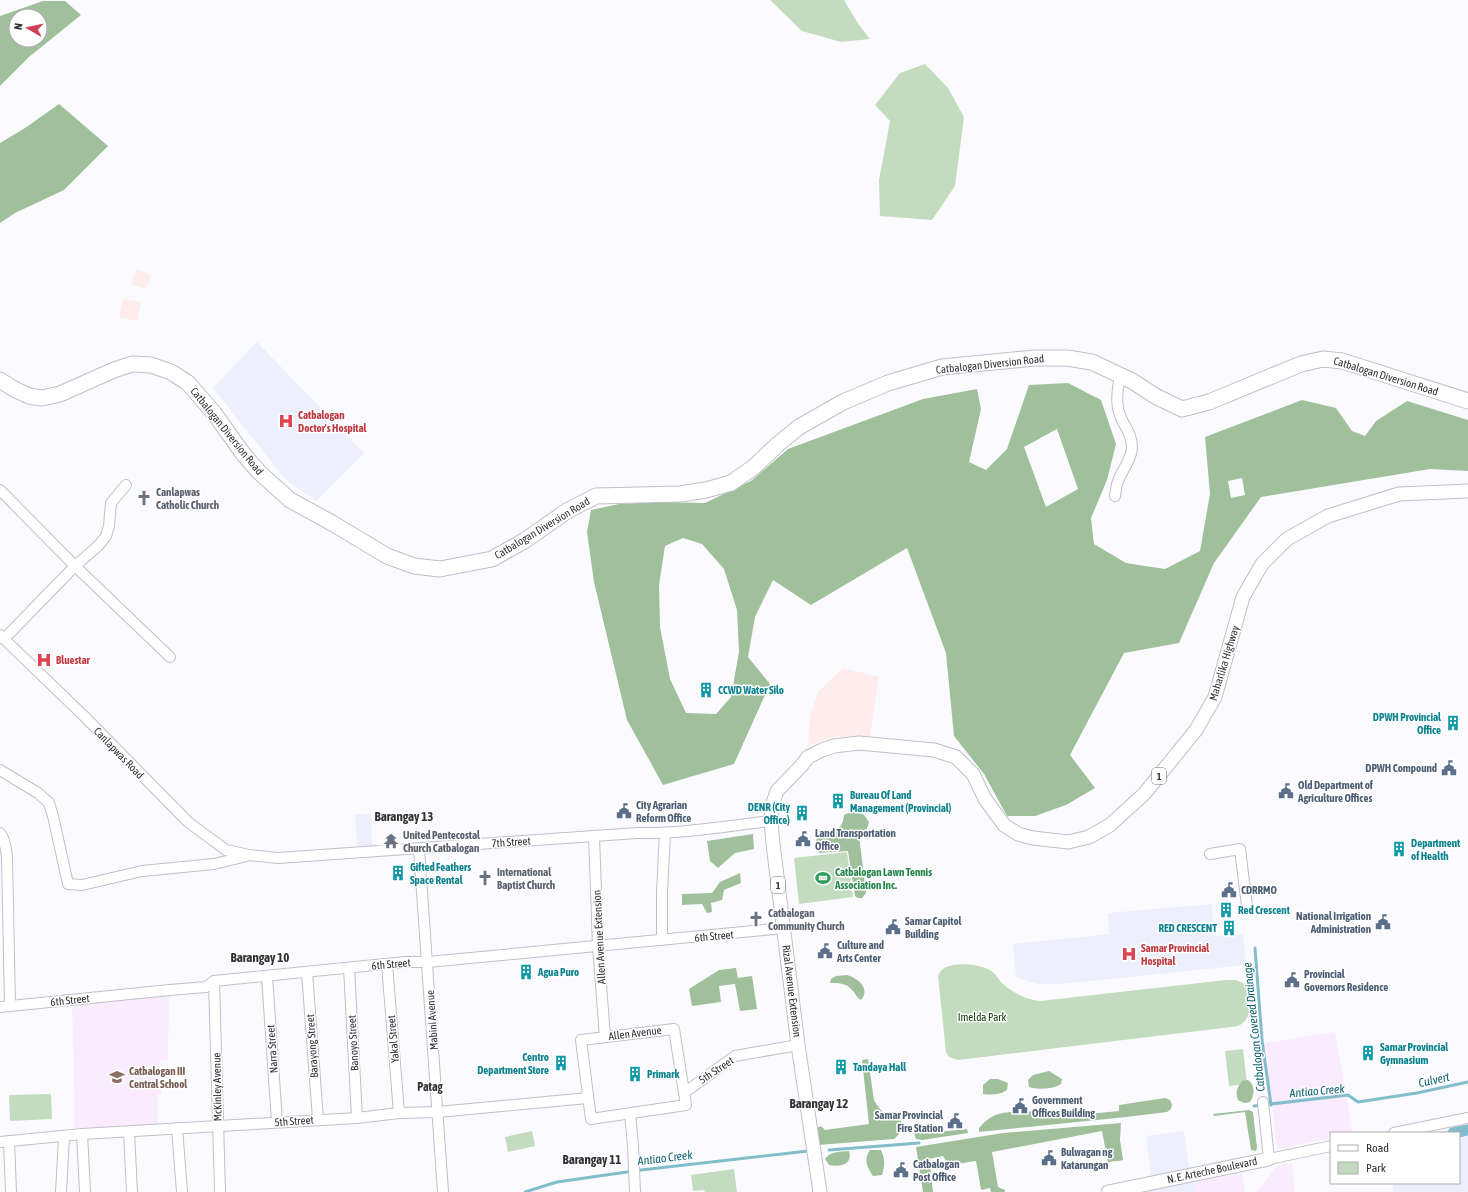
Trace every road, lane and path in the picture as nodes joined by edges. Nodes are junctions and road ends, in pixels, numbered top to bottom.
1 (1120, 375) junction
2 (0, 380) edge
3 (1468, 401) edge
4 (126, 485) dead end
5 (0, 490) edge
6 (1468, 491) edge
7 (1115, 496) dead end
8 (75, 566) junction
9 (2, 637) edge
10 (170, 657) dead end
11 (0, 770) edge
12 (777, 791) joint
13 (771, 820) junction
14 (0, 833) edge
15 (665, 833) junction
16 (594, 836) junction
17 (419, 849) junction
18 (1210, 854) dead end
19 (249, 855) junction
20 (1247, 906) dead end
21 (784, 928) junction
22 (662, 940) junction
23 (598, 946) junction
24 (428, 962) junction
25 (387, 964) junction
26 (349, 968) junction
27 (307, 972) junction
28 (267, 976) junction
29 (214, 981) junction
30 (5, 1006) edge
31 (605, 1037) junction
32 (798, 1045) junction
33 (684, 1093) junction
34 (588, 1098) junction
35 (1264, 1106) dead end
36 (438, 1112) junction
37 (399, 1113) junction
38 (630, 1114) junction
39 (357, 1118) junction
40 (1468, 1118) edge
41 (318, 1120) junction
42 (277, 1122) junction
43 (218, 1126) junction
44 (177, 1128) junction
45 (129, 1132) junction
46 (1399, 1132) edge
47 (82, 1134) junction
48 (64, 1137) junction
49 (4, 1141) edge
50 (1330, 1146) edge
51 (1269, 1159) junction
52 (11, 1192) edge
53 (61, 1192) edge
54 (85, 1192) edge
55 (132, 1192) edge
56 (182, 1192) edge
57 (220, 1192) edge
58 (443, 1192) edge
59 (635, 1192) edge
60 (820, 1192) edge
61 (1108, 1192) edge

1 - 2 highway, Catbalogan Diversion Road
1 - 3 highway, Catbalogan Diversion Road
1 - 7 street
4 - 8 street
5 - 8 street
6 - 12 main road, Maharlika Highway / 1
8 - 9 street
8 - 10 street
9 - 19 street, Canlapwas Road
11 - 19 street
12 - 13 main road, Rizal Avenue Extension / 1
13 - 15 street, 7th Street
13 - 21 main road, Rizal Avenue Extension / 1
14 - 30 street
15 - 16 street, 7th Street
15 - 22 street
16 - 17 street, 7th Street
16 - 23 street, Allen Avenue Extension
17 - 19 street, 7th Street
17 - 24 street, Mabini Avenue
18 - 20 street
21 - 22 street, 6th Street
21 - 32 main road, Rizal Avenue Extension / 1
22 - 23 street, 6th Street
23 - 24 street, 6th Street
23 - 31 street, Allen Avenue Extension
24 - 25 street, 6th Street
24 - 36 street, Mabini Avenue
25 - 26 street, 6th Street
25 - 37 street, Yakal Street
26 - 27 street, 6th Street
26 - 39 street, Banoyo Street
27 - 28 street, 6th Street
27 - 41 street, Barayong Street
28 - 29 street, 6th Street
28 - 42 street, Narra Street
29 - 30 street, 6th Street
29 - 43 street, McKinley Avenue
31 - 33 street, Allen Avenue
31 - 34 street, Allen Avenue
32 - 33 street, 5th Street
32 - 60 main road, Rizal Avenue Extension / 1
33 - 38 street, Allen Avenue
34 - 36 street, 5th Street
34 - 38 street, Allen Avenue
35 - 51 street
36 - 37 street, 5th Street
36 - 58 street, Mabini Avenue
37 - 39 street, 5th Street
38 - 59 street
39 - 41 street, 5th Street
40 - 46 street
41 - 42 street, 5th Street
42 - 43 street, 5th Street
43 - 44 street, 5th Street
43 - 57 street, McKinley Avenue
44 - 45 street, 5th Street
44 - 56 street
45 - 47 street, 5th Street
45 - 55 street
47 - 48 street, 5th Street
47 - 54 street
48 - 49 street, 5th Street
48 - 53 street
49 - 52 street
50 - 51 street
51 - 61 main road, N. E. Arteche Boulevard

